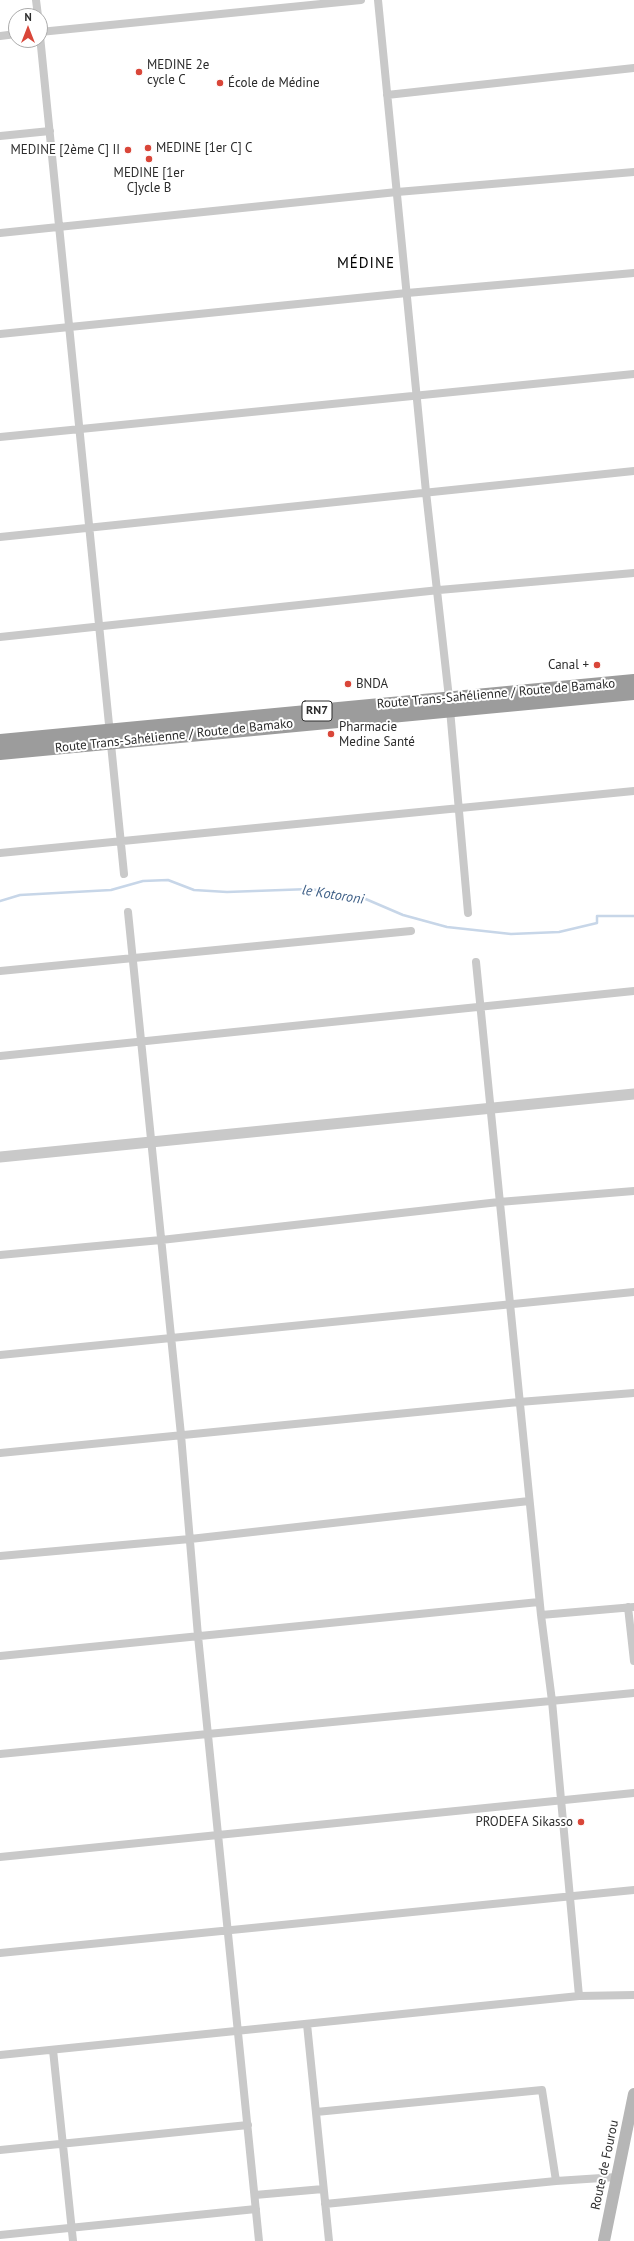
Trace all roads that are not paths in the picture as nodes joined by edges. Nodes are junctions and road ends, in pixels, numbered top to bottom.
1 (361, 0) edge
2 (378, 0) edge
3 (48, 31) edge
4 (41, 48) edge
5 (634, 68) edge
6 (387, 95) junction
7 (50, 131) junction
8 (0, 136) edge
9 (634, 172) edge
10 (397, 192) junction
11 (59, 226) junction
12 (0, 233) edge
13 (634, 273) edge
14 (407, 293) junction
15 (69, 327) junction
16 (0, 334) edge
17 (634, 374) edge
18 (418, 396) junction
19 (80, 430) junction
20 (0, 438) edge
21 (634, 471) edge
22 (426, 492) junction
23 (90, 528) junction
24 (0, 537) edge
25 (634, 572) edge
26 (439, 590) junction
27 (100, 627) junction
28 (0, 637) edge
29 (634, 681) edge
30 (634, 693) edge
31 (450, 704) junction
32 (111, 736) junction
33 (0, 741) edge
34 (0, 753) edge
35 (634, 791) edge
36 (459, 808) junction
37 (121, 840) junction
38 (0, 853) edge
39 (124, 874) dead end
40 (128, 912) dead end
41 (468, 913) dead end
42 (411, 930) dead end
43 (132, 959) junction
44 (476, 962) dead end
45 (0, 971) edge
46 (634, 991) edge
47 (481, 1007) junction
48 (140, 1041) junction
49 (0, 1056) edge
50 (634, 1094) edge
51 (491, 1109) junction
52 (150, 1142) junction
53 (0, 1157) edge
54 (634, 1191) edge
55 (499, 1202) junction
56 (161, 1240) junction
57 (0, 1255) edge
58 (634, 1292) edge
59 (510, 1303) junction
60 (171, 1339) junction
61 (0, 1355) edge
62 (634, 1392) edge
63 (519, 1402) junction
64 (181, 1435) junction
65 (0, 1453) edge
66 (529, 1501) junction
67 (190, 1539) junction
68 (0, 1556) edge
69 (539, 1602) junction
70 (631, 1607) edge
71 (541, 1615) junction
72 (198, 1636) junction
73 (0, 1656) edge
74 (634, 1661) edge
75 (634, 1693) edge
76 (552, 1701) junction
77 (208, 1734) junction
78 (0, 1754) edge
79 (634, 1793) edge
80 (560, 1802) junction
81 (219, 1835) junction
82 (0, 1858) edge
83 (634, 1890) edge
84 (569, 1896) junction
85 (228, 1930) junction
86 (0, 1953) edge
87 (634, 1995) edge
88 (579, 1996) junction
89 (307, 2024) junction
90 (238, 2030) junction
91 (53, 2050) junction
92 (0, 2055) edge
93 (634, 2094) edge
94 (316, 2112) junction
95 (248, 2125) junction
96 (63, 2145) junction
97 (0, 2150) edge
98 (617, 2177) junction
99 (556, 2181) junction
100 (324, 2189) junction
101 (255, 2195) junction
102 (325, 2204) junction
103 (256, 2209) junction
104 (72, 2229) junction
105 (0, 2235) edge
106 (73, 2241) edge
107 (259, 2241) edge
108 (329, 2241) edge
109 (604, 2241) edge

1 - 3 street
2 - 6 street
4 - 7 street
5 - 6 street
6 - 10 street
7 - 8 street
7 - 11 street
9 - 10 street
10 - 11 street
10 - 14 street
11 - 12 street
11 - 15 street
13 - 14 street
14 - 15 street
14 - 18 street
15 - 16 street
15 - 19 street
17 - 18 street
18 - 19 street
18 - 22 street
19 - 20 street
19 - 23 street
21 - 22 street
22 - 23 street
22 - 26 street
23 - 24 street
23 - 27 street
25 - 26 street
26 - 27 street
26 - 31 street
27 - 28 street
27 - 32 street
29 - 31 highway, Route Trans-Sahélienne / Route de Bamako / RN7
30 - 31 highway, Route Trans-Sahélienne / Route de Bamako / RN7
31 - 32 highway, Route Trans-Sahélienne / Route de Bamako / RN7
31 - 36 street
32 - 33 highway, Route Trans-Sahélienne / Route de Bamako / RN7
32 - 34 highway, Route Trans-Sahélienne / Route de Bamako / RN7
32 - 37 street
35 - 36 street
36 - 37 street
36 - 41 street
37 - 38 street
37 - 39 street
40 - 43 street
42 - 43 street
43 - 45 street
43 - 48 street
44 - 47 street
46 - 47 street
47 - 48 street
47 - 51 street
48 - 49 street
48 - 52 street
50 - 51 street
51 - 52 street
51 - 55 street
52 - 53 street
52 - 56 street
54 - 55 street
55 - 56 street
55 - 59 street
56 - 57 street
56 - 60 street
58 - 59 street
59 - 60 street
59 - 63 street
60 - 61 street
60 - 64 street
62 - 63 street
63 - 64 street
63 - 66 street
64 - 65 street
64 - 67 street
66 - 67 street
66 - 69 street
67 - 68 street
67 - 72 street
69 - 71 street
69 - 72 street
70 - 71 street
70 - 74 street
71 - 76 street
72 - 73 street
72 - 77 street
75 - 76 street
76 - 77 street
76 - 80 street
77 - 78 street
77 - 81 street
79 - 80 street
80 - 81 street
80 - 84 street
81 - 82 street
81 - 85 street
83 - 84 street
84 - 85 street
84 - 88 street
85 - 86 street
85 - 90 street
87 - 88 street
88 - 89 street
89 - 90 street
89 - 94 street
90 - 91 street
90 - 95 street
91 - 92 street
91 - 96 street
93 - 98 main road, Route de Fourou
94 - 99 street
94 - 100 street
95 - 96 street
95 - 101 street
96 - 97 street
96 - 104 street
98 - 99 street
98 - 109 main road, Route de Fourou
99 - 102 street
100 - 101 street
100 - 102 street
101 - 103 street
102 - 108 street
103 - 104 street
103 - 107 street
104 - 105 street
104 - 106 street

